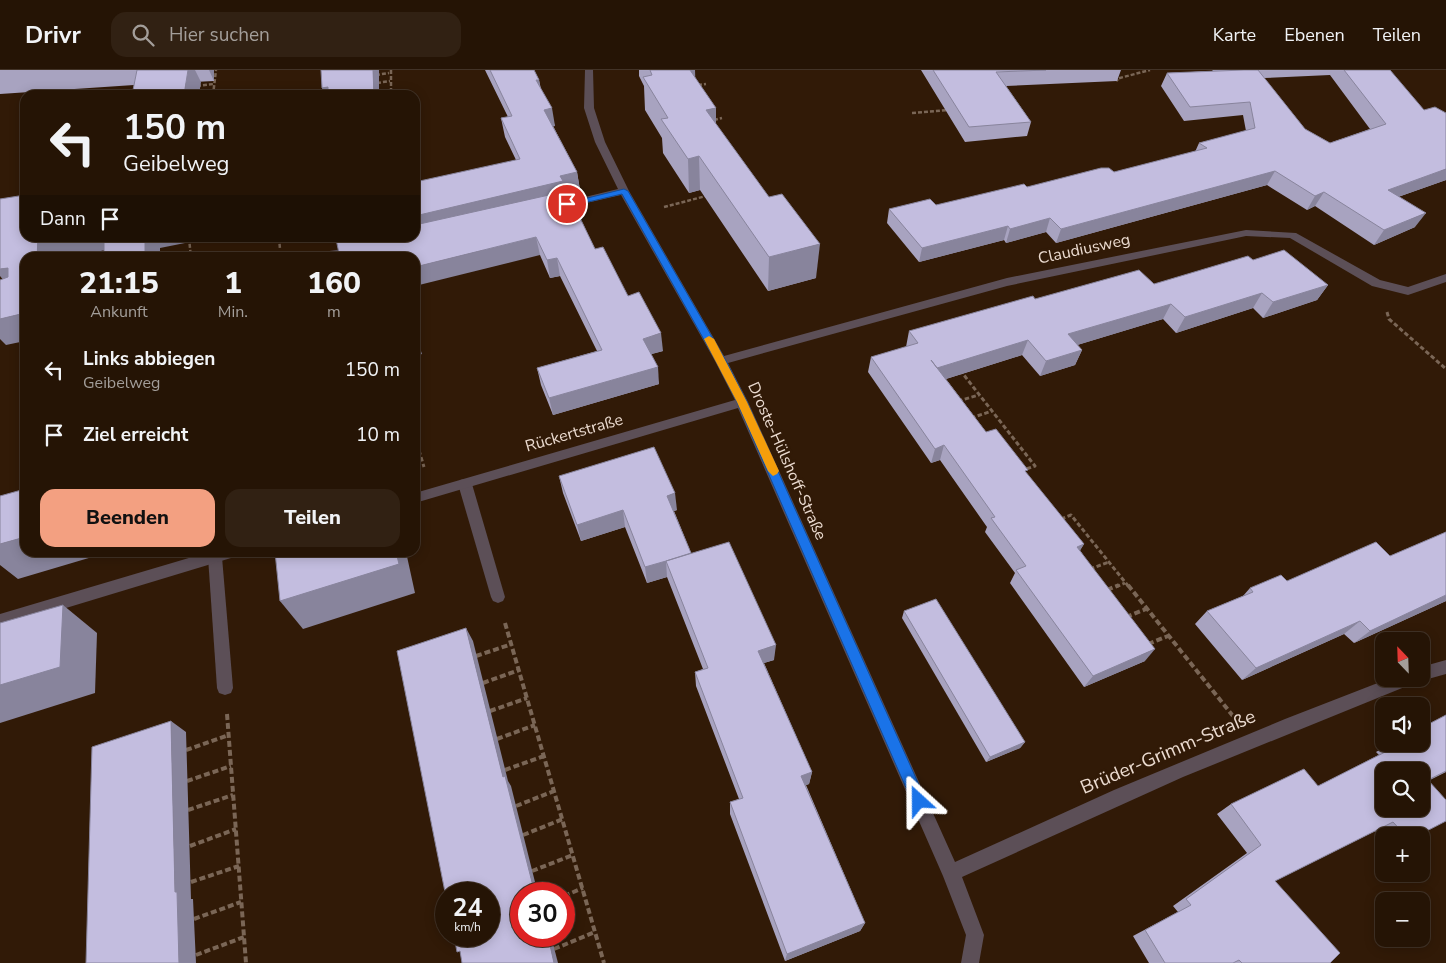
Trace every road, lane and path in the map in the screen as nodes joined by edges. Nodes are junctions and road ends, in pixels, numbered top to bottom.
1 (216, 70) edge
2 (391, 70) edge
3 (590, 70) edge
4 (1150, 70) edge
5 (390, 74) junction
6 (209, 76) dead end
7 (216, 76) junction
8 (373, 76) edge
9 (390, 81) junction
10 (1118, 81) dead end
11 (214, 84) junction
12 (374, 84) edge
13 (706, 84) dead end
14 (696, 85) edge
15 (194, 87) dead end
16 (213, 90) edge
17 (391, 90) edge
18 (955, 109) edge
19 (912, 113) dead end
20 (722, 118) dead end
21 (713, 120) edge
22 (624, 191) junction
23 (710, 195) edge
24 (548, 209) edge
25 (637, 213) junction
26 (87, 244) dead end
27 (368, 248) edge
28 (87, 252) edge
29 (342, 252) edge
30 (1446, 278) edge
31 (1376, 283) junction
32 (721, 361) junction
33 (1446, 370) edge
34 (952, 372) edge
35 (979, 395) junction
36 (742, 402) junction
37 (956, 402) edge
38 (992, 411) junction
39 (968, 418) edge
40 (1007, 430) junction
41 (999, 433) edge
42 (1020, 448) junction
43 (1013, 450) edge
44 (1020, 471) edge
45 (465, 484) junction
46 (420, 497) edge
47 (1056, 520) edge
48 (1088, 537) junction
49 (1080, 540) edge
50 (216, 557) joint
51 (1109, 562) junction
52 (1086, 571) edge
53 (1125, 583) junction
54 (1102, 592) edge
55 (498, 597) joint
56 (1146, 609) junction
57 (1122, 618) edge
58 (0, 621) edge
59 (1168, 636) junction
60 (512, 644) junction
61 (1144, 646) edge
62 (476, 656) dead end
63 (1446, 667) edge
64 (519, 670) junction
65 (1430, 671) edge
66 (483, 683) dead end
67 (225, 688) joint
68 (1383, 688) edge
69 (527, 698) junction
70 (490, 711) dead end
71 (535, 725) junction
72 (229, 735) junction
73 (497, 739) dead end
74 (1251, 740) junction
75 (186, 750) dead end
76 (544, 756) junction
77 (231, 766) junction
78 (505, 770) dead end
79 (188, 781) dead end
80 (554, 791) junction
81 (233, 795) junction
82 (516, 806) dead end
83 (188, 810) dead end
84 (562, 819) junction
85 (236, 829) junction
86 (523, 835) dead end
87 (190, 846) dead end
88 (573, 855) junction
89 (239, 866) junction
90 (532, 871) dead end
91 (951, 873) junction
92 (191, 882) dead end
93 (582, 888) junction
94 (575, 891) edge
95 (241, 902) junction
96 (194, 919) dead end
97 (595, 932) junction
98 (244, 937) junction
99 (554, 948) dead end
100 (196, 955) dead end
101 (246, 963) edge
102 (604, 963) edge
103 (970, 963) edge

1 - 7 path
2 - 5 path
3 - 22 street, Droste-Hülshoff-Straße
4 - 10 path
5 - 8 path
5 - 9 path
6 - 7 path
7 - 11 path
9 - 12 path
9 - 17 path
11 - 15 path
11 - 16 path
13 - 14 path
18 - 19 path
20 - 21 path
22 - 24 street
22 - 25 street, Droste-Hülshoff-Straße
23 - 25 path
25 - 32 street, Droste-Hülshoff-Straße
26 - 28 path
27 - 29 street
30 - 31 street, Claudiusweg
31 - 32 street, Claudiusweg
31 - 33 path
32 - 36 street, Droste-Hülshoff-Straße
34 - 35 path
35 - 37 path
35 - 38 path
36 - 45 street, Rückertstraße
36 - 91 street, Droste-Hülshoff-Straße
38 - 39 path
38 - 40 path
40 - 41 path
40 - 42 path
42 - 43 path
42 - 44 path
45 - 46 street, Rückertstraße
45 - 55 street
47 - 48 path
48 - 49 path
48 - 51 path
50 - 58 street
50 - 67 street
51 - 52 path
51 - 53 path
53 - 54 path
53 - 56 path
55 - 60 path
56 - 57 path
56 - 59 path
59 - 61 path
59 - 74 path
60 - 62 path
60 - 64 path
63 - 65 street
64 - 66 path
64 - 69 path
67 - 72 path
68 - 74 street, Brüder-Grimm-Straße
69 - 70 path
69 - 71 path
71 - 73 path
71 - 76 path
72 - 75 path
72 - 77 path
74 - 91 street, Brüder-Grimm-Straße
76 - 78 path
76 - 80 path
77 - 79 path
77 - 81 path
80 - 82 path
80 - 84 path
81 - 83 path
81 - 85 path
84 - 86 path
84 - 88 path
85 - 87 path
85 - 89 path
88 - 90 path
88 - 93 path
89 - 92 path
89 - 95 path
91 - 103 street, Droste-Hülshoff-Straße
93 - 94 path
93 - 97 path
95 - 96 path
95 - 98 path
97 - 99 path
97 - 102 path
98 - 100 path
98 - 101 path

